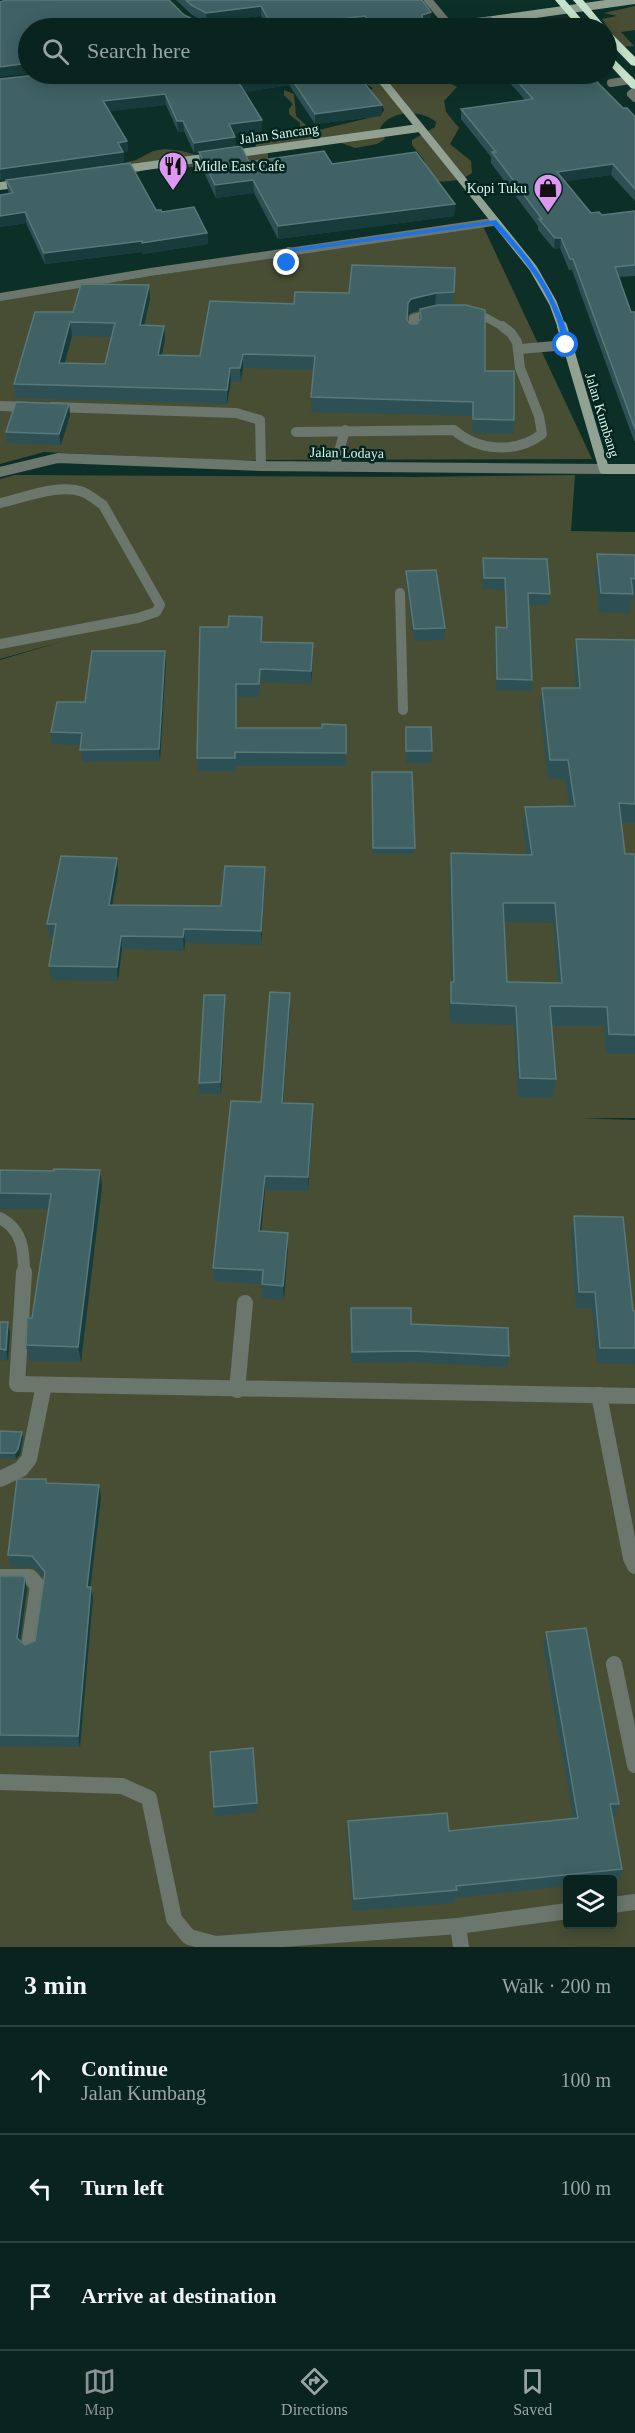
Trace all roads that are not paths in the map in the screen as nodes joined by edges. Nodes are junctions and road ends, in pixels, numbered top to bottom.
1 (428, 0) edge
2 (560, 0) edge
3 (634, 0) edge
4 (581, 4) edge
5 (568, 10) junction
6 (443, 18) edge
7 (506, 18) edge
8 (575, 18) edge
9 (594, 18) edge
10 (617, 41) edge
11 (631, 53) edge
12 (635, 63) edge
13 (617, 67) edge
14 (617, 83) edge
15 (385, 84) edge
16 (633, 86) edge
17 (635, 98) edge
18 (419, 128) junction
19 (105, 172) edge
20 (35, 181) edge
21 (0, 186) edge
22 (493, 222) junction
23 (289, 251) junction
24 (287, 263) dead end
25 (0, 297) edge
26 (444, 312) edge
27 (455, 312) edge
28 (413, 331) edge
29 (566, 345) junction
30 (520, 349) junction
31 (0, 406) edge
32 (345, 430) junction
33 (296, 432) dead end
34 (261, 466) junction
35 (335, 466) junction
36 (604, 469) junction
37 (635, 469) edge
38 (0, 472) edge
39 (0, 503) edge
40 (400, 593) dead end
41 (0, 644) edge
42 (403, 710) dead end
43 (0, 1218) edge
44 (245, 1303) dead end
45 (44, 1385) junction
46 (237, 1390) junction
47 (599, 1395) junction
48 (635, 1396) edge
49 (0, 1479) edge
50 (635, 1566) edge
51 (0, 1577) edge
52 (28, 1646) edge
53 (614, 1664) dead end
54 (635, 1765) edge
55 (0, 1782) edge
56 (635, 1902) edge
57 (617, 1904) edge
58 (563, 1912) edge
59 (458, 1926) junction
60 (461, 1947) edge

1 - 6 street
2 - 5 highway
3 - 4 street
4 - 5 street
4 - 9 highway
5 - 7 street
5 - 8 highway
10 - 11 highway
11 - 12 highway
13 - 16 highway
14 - 16 street
15 - 18 street, Jalan Kumbang
16 - 17 street
18 - 19 street, Jalan Sancang
18 - 22 street, Jalan Kumbang
20 - 21 street
22 - 23 street
22 - 29 street, Jalan Kumbang
23 - 24 street
23 - 25 street
26 - 28 street
27 - 30 street
29 - 30 street
29 - 36 street, Jalan Kumbang
30 - 32 street
31 - 34 street
32 - 33 street
32 - 35 street
34 - 35 street, Jalan Lodaya
34 - 38 street, Jalan Lodaya
35 - 36 street, Jalan Lodaya
36 - 37 street, Jalan Lodaya
39 - 41 street
40 - 42 street
43 - 45 street
44 - 46 street
45 - 46 street
45 - 49 street
46 - 47 street
47 - 48 street
47 - 50 street
51 - 52 street
53 - 54 street
55 - 59 street
56 - 57 street
58 - 59 street
59 - 60 street

